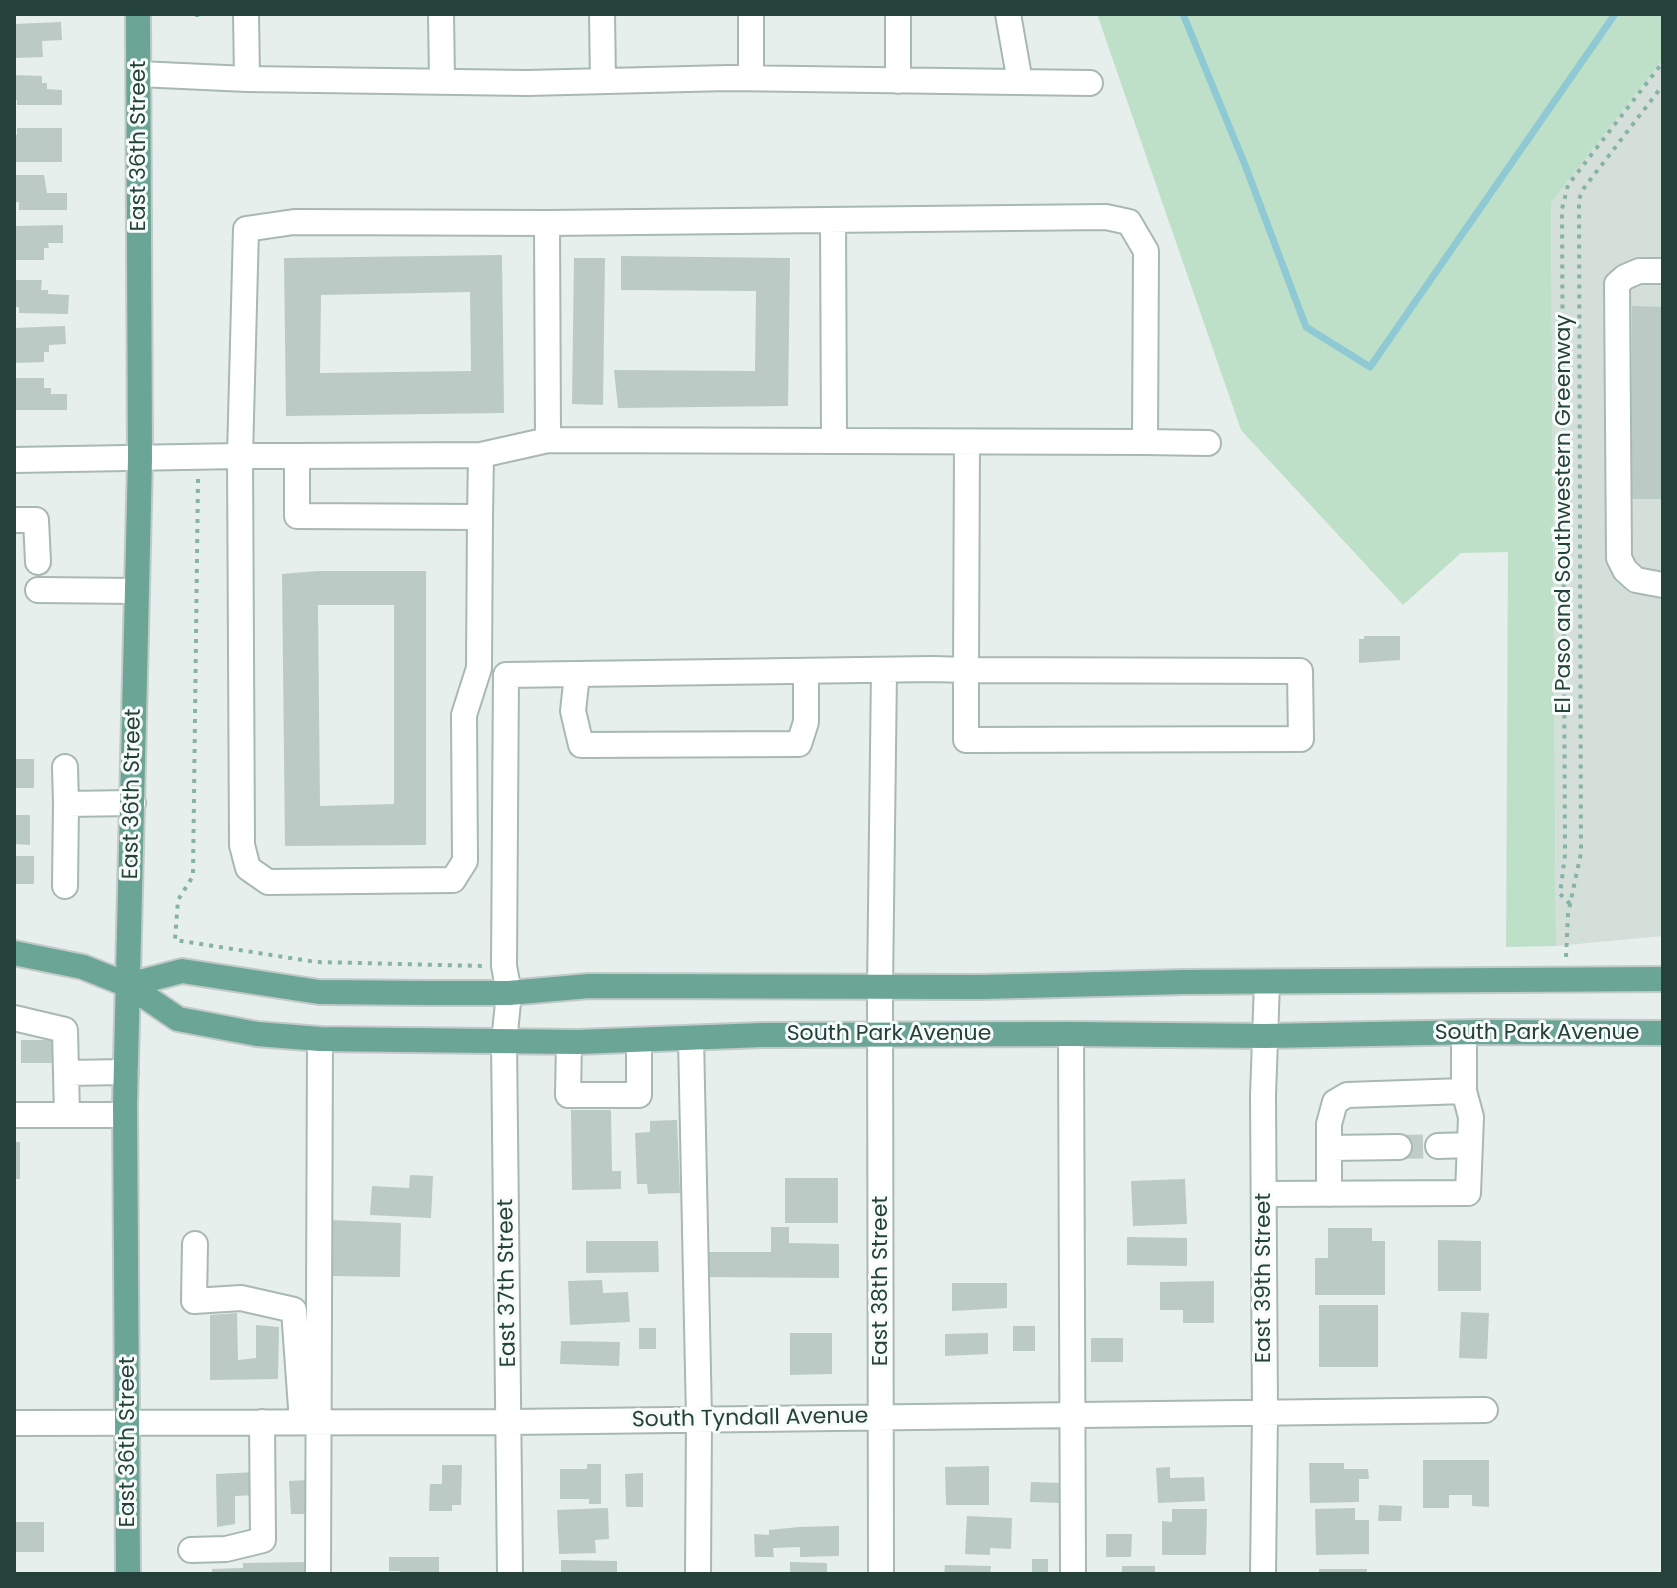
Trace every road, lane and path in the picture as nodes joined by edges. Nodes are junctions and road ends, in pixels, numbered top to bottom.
1 (138, 14) edge
2 (246, 14) edge
3 (441, 14) edge
4 (602, 14) edge
5 (751, 14) edge
6 (898, 14) edge
7 (1008, 14) edge
8 (1663, 62) edge
9 (139, 74) junction
10 (751, 78) junction
11 (247, 79) junction
12 (442, 81) junction
13 (603, 81) junction
14 (898, 81) junction
15 (1020, 82) junction
16 (1090, 83) dead end
17 (1663, 85) edge
18 (833, 220) junction
19 (547, 223) junction
20 (1663, 271) edge
21 (548, 440) junction
22 (834, 441) junction
23 (1145, 442) junction
24 (967, 443) junction
25 (1208, 443) dead end
26 (481, 455) junction
27 (240, 456) junction
28 (297, 456) junction
29 (140, 459) junction
30 (14, 460) edge
31 (198, 485) dead end
32 (480, 517) junction
33 (14, 520) edge
34 (38, 562) dead end
35 (1663, 585) edge
36 (38, 590) dead end
37 (137, 591) junction
38 (479, 668) junction
39 (966, 670) junction
40 (884, 671) junction
41 (806, 672) junction
42 (506, 675) junction
43 (577, 675) junction
44 (65, 767) dead end
45 (133, 803) junction
46 (66, 804) junction
47 (65, 886) dead end
48 (1570, 904) junction
49 (175, 940) dead end
50 (14, 953) edge
51 (1566, 962) dead end
52 (1663, 979) edge
53 (1267, 982) junction
54 (128, 985) junction
55 (880, 988) junction
56 (509, 993) junction
57 (14, 1018) edge
58 (1464, 1033) junction
59 (1663, 1033) edge
60 (880, 1034) junction
61 (1071, 1034) junction
62 (1265, 1036) junction
63 (691, 1038) junction
64 (320, 1039) junction
65 (639, 1040) junction
66 (504, 1042) junction
67 (569, 1042) junction
68 (126, 1072) junction
69 (66, 1073) junction
70 (1464, 1091) junction
71 (14, 1115) edge
72 (67, 1115) junction
73 (125, 1115) junction
74 (1470, 1145) junction
75 (1438, 1146) tunnel mouth
76 (1399, 1147) tunnel mouth
77 (1329, 1148) junction
78 (1264, 1194) junction
79 (1329, 1194) junction
80 (195, 1244) dead end
81 (1485, 1410) dead end
82 (1265, 1413) junction
83 (1073, 1415) junction
84 (881, 1417) junction
85 (699, 1419) junction
86 (128, 1422) junction
87 (262, 1422) junction
88 (310, 1422) junction
89 (510, 1422) junction
90 (14, 1423) edge
91 (191, 1550) dead end
92 (128, 1574) edge
93 (318, 1574) edge
94 (510, 1574) edge
95 (698, 1574) edge
96 (881, 1574) edge
97 (1073, 1574) edge
98 (1263, 1574) edge

1 - 9 main road, East 36th Street
2 - 11 street
3 - 12 street
4 - 13 street
5 - 10 street
6 - 14 street
7 - 15 street
8 - 48 path
9 - 11 street
9 - 29 main road, East 36th Street
10 - 13 street
10 - 14 street
11 - 12 street
12 - 13 street
14 - 15 street
15 - 16 street
17 - 48 path, El Paso and Southwestern Greenway
18 - 19 street
18 - 22 street
18 - 23 street
19 - 21 street
19 - 27 street
20 - 35 street
21 - 22 street
21 - 26 street
22 - 24 street
23 - 24 street
23 - 25 street
24 - 39 street
26 - 28 street
26 - 32 street
27 - 28 street
27 - 29 street
27 - 38 street
28 - 32 street
29 - 30 street
29 - 37 main road, East 36th Street
31 - 49 path
32 - 38 street
33 - 34 street
36 - 37 street
37 - 45 main road, East 36th Street
38 - 42 street
39 - 39 street
39 - 40 street
40 - 41 street
40 - 55 street, East 38th Street
41 - 43 street
41 - 43 street
42 - 43 street
42 - 56 street, East 37th Street
44 - 46 street
45 - 46 street
45 - 54 main road, East 36th Street
46 - 47 street
48 - 51 path, El Paso and Southwestern Greenway
50 - 54 main road, South Park Avenue
52 - 53 main road
53 - 55 main road
53 - 62 street, East 39th Street
54 - 56 main road
54 - 64 main road, South Park Avenue
54 - 68 main road, East 36th Street
55 - 56 main road
55 - 60 street, East 38th Street
56 - 66 street, East 37th Street
57 - 69 street
58 - 59 main road, South Park Avenue
58 - 62 main road, South Park Avenue
58 - 70 street
60 - 61 main road, South Park Avenue
60 - 63 main road, South Park Avenue
60 - 84 street, East 38th Street
61 - 62 main road, South Park Avenue
61 - 83 street
62 - 78 street, East 39th Street
63 - 65 main road, South Park Avenue
63 - 85 street
64 - 66 main road, South Park Avenue
64 - 88 street
65 - 67 main road, South Park Avenue
65 - 67 street
66 - 67 main road, South Park Avenue
66 - 89 street, East 37th Street
68 - 69 street
68 - 73 main road, East 36th Street
69 - 72 street
70 - 74 street
70 - 77 street
71 - 72 street
72 - 73 street
73 - 86 main road, East 36th Street
74 - 75 street
74 - 79 street
76 - 77 street
77 - 79 street
78 - 79 street
78 - 82 street, East 39th Street
80 - 88 street
81 - 82 street, South Tyndall Avenue
82 - 83 street, South Tyndall Avenue
82 - 98 street, East 39th Street
83 - 84 street, South Tyndall Avenue
83 - 97 street
84 - 85 street, South Tyndall Avenue
84 - 96 street, East 38th Street
85 - 89 street, South Tyndall Avenue
85 - 95 street
86 - 87 street, South Tyndall Avenue
86 - 90 street, South Tyndall Avenue
86 - 92 main road, East 36th Street
87 - 88 street, South Tyndall Avenue
87 - 91 street
88 - 89 street, South Tyndall Avenue
88 - 93 street
89 - 94 street, East 37th Street

